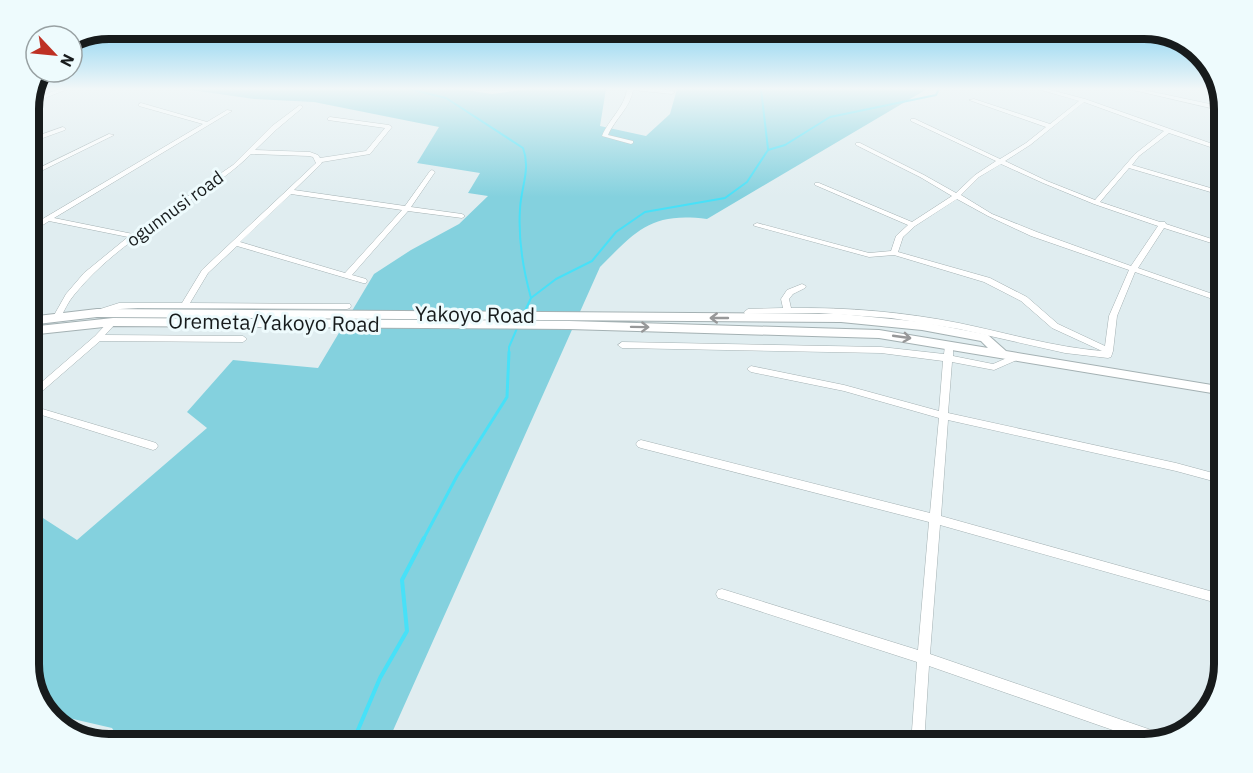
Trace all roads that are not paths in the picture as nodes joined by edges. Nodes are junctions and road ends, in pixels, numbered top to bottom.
1 (206, 125) edge
2 (280, 125) edge
3 (376, 125) edge
4 (611, 125) edge
5 (924, 125) edge
6 (1155, 125) edge
7 (1050, 126) edge
8 (63, 129) dead end
9 (1169, 130) junction
10 (111, 135) dead end
11 (39, 137) edge
12 (631, 142) dead end
13 (858, 144) dead end
14 (1214, 146) edge
15 (249, 152) junction
16 (319, 160) junction
17 (1000, 162) junction
18 (1130, 166) junction
19 (39, 170) edge
20 (432, 172) dead end
21 (817, 184) dead end
22 (1214, 191) edge
23 (291, 192) junction
24 (956, 196) junction
25 (1095, 203) junction
26 (406, 209) junction
27 (462, 216) dead end
28 (50, 219) junction
29 (1163, 223) junction
30 (39, 225) edge
31 (756, 225) dead end
32 (913, 225) junction
33 (134, 237) junction
34 (1214, 241) edge
35 (235, 243) junction
36 (894, 254) junction
37 (1133, 269) junction
38 (346, 276) junction
39 (363, 281) dead end
40 (802, 286) dead end
41 (1214, 298) edge
42 (185, 304) junction
43 (347, 306) dead end
44 (787, 309) junction
45 (748, 312) dead end
46 (98, 313) junction
47 (57, 317) junction
48 (113, 322) junction
49 (39, 325) edge
50 (39, 328) edge
51 (98, 338) junction
52 (243, 339) dead end
53 (622, 345) dead end
54 (1109, 351) junction
55 (948, 352) junction
56 (1003, 354) junction
57 (1016, 357) junction
58 (751, 369) dead end
59 (39, 389) edge
60 (1214, 389) edge
61 (39, 411) edge
62 (942, 415) junction
63 (641, 444) dead end
64 (153, 446) dead end
65 (1214, 477) edge
66 (934, 519) junction
67 (722, 594) dead end
68 (1214, 597) edge
69 (922, 657) junction
70 (918, 734) edge
71 (1143, 734) edge

1 - 28 street
2 - 15 street, ogunnusi road
3 - 16 street
4 - 12 street
5 - 17 street
6 - 9 street
7 - 17 street
8 - 11 street
9 - 14 street
9 - 18 street
10 - 19 street
13 - 24 street
15 - 16 street
15 - 33 street, ogunnusi road
16 - 23 street
17 - 24 street
17 - 25 street
18 - 22 street
18 - 25 street
20 - 26 street
21 - 32 street
23 - 26 street
23 - 35 street
24 - 32 street
24 - 37 street
25 - 29 street
26 - 27 street
26 - 38 street
28 - 30 street
28 - 33 street
29 - 34 street
29 - 37 street
31 - 36 street
32 - 36 street
33 - 47 street, ogunnusi road
35 - 38 street
35 - 42 street
36 - 54 street
37 - 41 street
37 - 54 street
38 - 39 street
40 - 44 street
42 - 43 street
42 - 46 street
44 - 45 street
44 - 54 street
46 - 47 main road, Yakoyo Road
56 -> 46 main road, Yakoyo Road
47 - 49 main road, Yakoyo Road
48 - 50 main road, Oremeta/Yakoyo Road
48 - 51 street
48 -> 55 main road, Oremeta/Yakoyo Road
51 - 52 street
51 - 59 street
53 - 55 street
55 - 56 main road, Oremeta/Yakoyo Road
55 - 57 street
55 - 62 street
56 - 57 main road, Oremeta/Yakoyo Road
57 - 60 main road, Oremeta/Yakoyo Road
58 - 62 street
61 - 64 street
62 - 65 street
62 - 66 street
63 - 66 street
66 - 68 street
66 - 69 street
67 - 69 street
69 - 70 street
69 - 71 street

